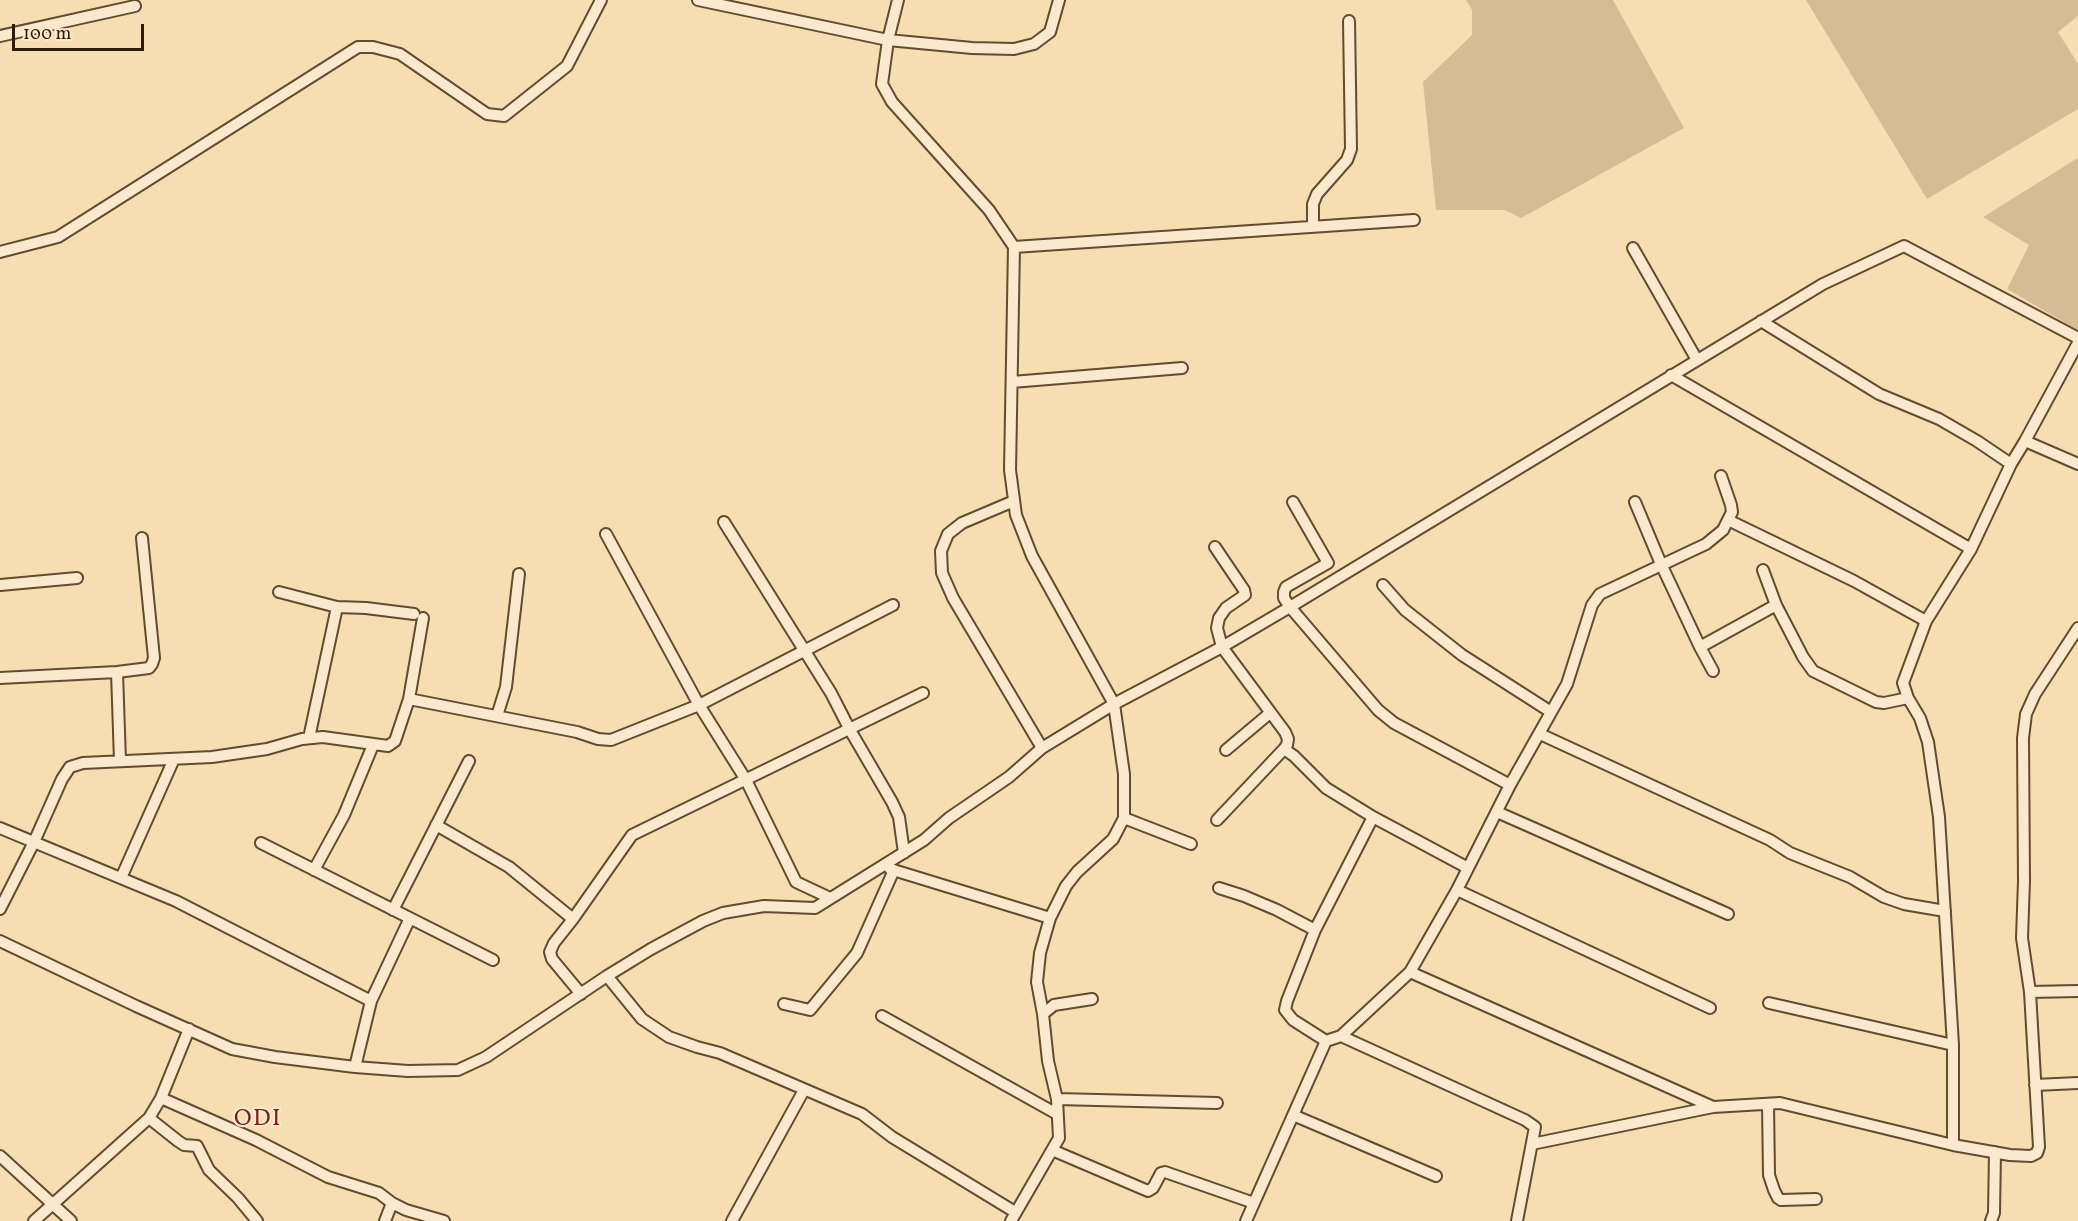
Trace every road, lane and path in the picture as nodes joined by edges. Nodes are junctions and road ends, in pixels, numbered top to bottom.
1 (601, 0) edge
2 (698, 0) edge
3 (898, 0) edge
4 (1059, 0) edge
5 (135, 6) dead end
6 (1349, 21) dead end
7 (0, 36) edge
8 (888, 40) junction
9 (1414, 220) dead end
10 (1313, 227) junction
11 (1014, 247) junction
12 (1633, 248) dead end
13 (0, 252) edge
14 (1761, 321) junction
15 (2078, 338) edge
16 (2078, 343) edge
17 (1697, 360) junction
18 (1182, 368) dead end
19 (1671, 375) junction
20 (1012, 382) junction
21 (2025, 441) junction
22 (2011, 464) junction
23 (2078, 464) edge
24 (1721, 476) dead end
25 (1014, 501) junction
26 (1293, 502) dead end
27 (1635, 502) dead end
28 (1728, 520) junction
29 (724, 522) dead end
30 (606, 534) dead end
31 (142, 538) dead end
32 (1215, 547) dead end
33 (1971, 549) junction
34 (1661, 564) junction
35 (1763, 570) dead end
36 (519, 574) dead end
37 (77, 578) dead end
38 (0, 585) edge
39 (1383, 585) dead end
40 (279, 592) dead end
41 (893, 605) dead end
42 (1776, 605) junction
43 (337, 607) junction
44 (1290, 607) junction
45 (1926, 621) junction
46 (2078, 628) edge
47 (1222, 647) junction
48 (1700, 647) junction
49 (805, 651) junction
50 (1713, 671) dead end
51 (117, 672) junction
52 (0, 678) edge
53 (923, 693) dead end
54 (1908, 698) junction
55 (409, 699) junction
56 (1114, 704) junction
57 (699, 705) junction
58 (1551, 712) junction
59 (1270, 713) junction
60 (497, 716) junction
61 (850, 730) junction
62 (1540, 734) junction
63 (309, 738) junction
64 (373, 745) junction
65 (1042, 748) junction
66 (1284, 749) junction
67 (1226, 750) dead end
68 (174, 759) junction
69 (120, 761) junction
70 (469, 761) dead end
71 (747, 780) junction
72 (1510, 785) junction
73 (1497, 812) junction
74 (1372, 817) junction
75 (1124, 818) junction
76 (1217, 820) dead end
77 (436, 825) junction
78 (0, 828) edge
79 (34, 842) junction
80 (261, 843) dead end
81 (1191, 844) dead end
82 (904, 853) junction
83 (882, 867) junction
84 (1468, 868) junction
85 (314, 870) junction
86 (894, 870) junction
87 (121, 878) junction
88 (1219, 888) dead end
89 (1457, 890) junction
90 (830, 898) junction
91 (0, 909) edge
92 (393, 910) junction
93 (1945, 911) junction
94 (1728, 914) dead end
95 (410, 918) junction
96 (1050, 918) junction
97 (573, 919) junction
98 (1315, 930) junction
99 (0, 941) edge
100 (493, 960) dead end
101 (1410, 972) junction
102 (607, 976) junction
103 (2078, 991) edge
104 (2030, 992) junction
105 (582, 994) junction
106 (1092, 999) dead end
107 (371, 1001) junction
108 (1769, 1003) dead end
109 (784, 1004) dead end
110 (1710, 1008) dead end
111 (1043, 1014) junction
112 (882, 1016) dead end
113 (189, 1029) junction
114 (1341, 1036) junction
115 (1326, 1041) junction
116 (1953, 1045) junction
117 (355, 1067) junction
118 (2078, 1083) edge
119 (2035, 1085) junction
120 (804, 1090) junction
121 (161, 1098) junction
122 (1056, 1099) junction
123 (1216, 1103) dead end
124 (1768, 1104) junction
125 (1713, 1107) junction
126 (1057, 1114) junction
127 (1293, 1115) junction
128 (149, 1118) junction
129 (1532, 1144) junction
130 (1953, 1145) junction
131 (1052, 1150) junction
132 (1995, 1152) junction
133 (0, 1156) edge
134 (1436, 1176) dead end
135 (1816, 1199) dead end
136 (53, 1203) junction
137 (392, 1203) junction
138 (1254, 1203) junction
139 (1013, 1216) edge
140 (34, 1221) edge
141 (71, 1221) edge
142 (258, 1221) edge
143 (385, 1221) edge
144 (444, 1221) edge
145 (732, 1221) edge
146 (1246, 1221) edge
147 (1517, 1221) edge
148 (1991, 1221) edge

1 - 13 street
2 - 8 street
3 - 8 street
4 - 8 street
5 - 7 street
6 - 10 street
8 - 11 street
9 - 10 street
10 - 11 street
11 - 20 street
12 - 17 street
14 - 15 street
14 - 17 street
14 - 22 street
16 - 21 street
17 - 19 street
18 - 20 street
19 - 33 street
19 - 44 street
20 - 25 street
21 - 22 street
21 - 23 street
22 - 33 street
24 - 28 street
25 - 56 street
25 - 65 street
26 - 44 street
27 - 34 street
28 - 34 street
28 - 45 street
29 - 49 street
30 - 57 street
31 - 51 street
32 - 47 street
33 - 45 street
34 - 48 street
34 - 58 street
35 - 42 street
36 - 60 street
37 - 38 street
39 - 58 street
40 - 43 street
41 - 49 street
42 - 48 street
42 - 54 street
43 - 55 street
43 - 63 street
44 - 47 street
44 - 72 street
45 - 54 street
46 - 104 street
47 - 56 street
47 - 59 street
48 - 50 street
49 - 57 street
49 - 61 street
51 - 52 street
51 - 69 street
53 - 61 street
54 - 93 street
55 - 60 street
55 - 64 street
56 - 65 street
56 - 75 street
57 - 60 street
57 - 71 street
58 - 62 street
59 - 66 street
59 - 67 street
61 - 71 street
61 - 82 street
62 - 72 street
62 - 93 street
63 - 64 street
63 - 68 street
64 - 85 street
65 - 82 street
66 - 74 street
66 - 76 street
68 - 69 street
68 - 87 street
69 - 79 street
70 - 77 street
71 - 90 street
71 - 97 street
72 - 73 street
73 - 84 street
73 - 94 street
74 - 84 street
74 - 98 street
75 - 81 street
75 - 96 street
77 - 92 street
77 - 97 street
78 - 79 street
79 - 87 street
79 - 91 street
80 - 85 street
82 - 83 street
83 - 86 street
83 - 90 street
84 - 89 street
85 - 92 street
86 - 96 street
86 - 109 street
87 - 107 street
88 - 98 street
89 - 101 street
89 - 110 street
90 - 102 street
92 - 95 street
93 - 116 street
95 - 100 street
95 - 107 street
96 - 111 street
97 - 105 street
98 - 115 street
99 - 113 street
101 - 114 street
101 - 125 street
102 - 105 street
102 - 120 street
103 - 104 street
104 - 119 street
105 - 117 street
106 - 111 street
107 - 117 street
108 - 116 street
111 - 122 street
112 - 126 street
113 - 117 street
113 - 121 street
114 - 115 street
114 - 129 street
115 - 127 street
116 - 130 street
118 - 119 street
119 - 132 street
120 - 139 street
120 - 145 street
121 - 128 street
121 - 137 street
122 - 123 street
122 - 126 street
124 - 125 street
124 - 130 street
124 - 135 street
125 - 129 street
126 - 131 street
127 - 134 street
127 - 138 street
128 - 136 street
128 - 142 street
129 - 147 street
130 - 132 street
131 - 138 street
131 - 139 street
132 - 148 street
133 - 136 street
136 - 140 street
136 - 141 street
137 - 143 street
137 - 144 street
138 - 146 street

